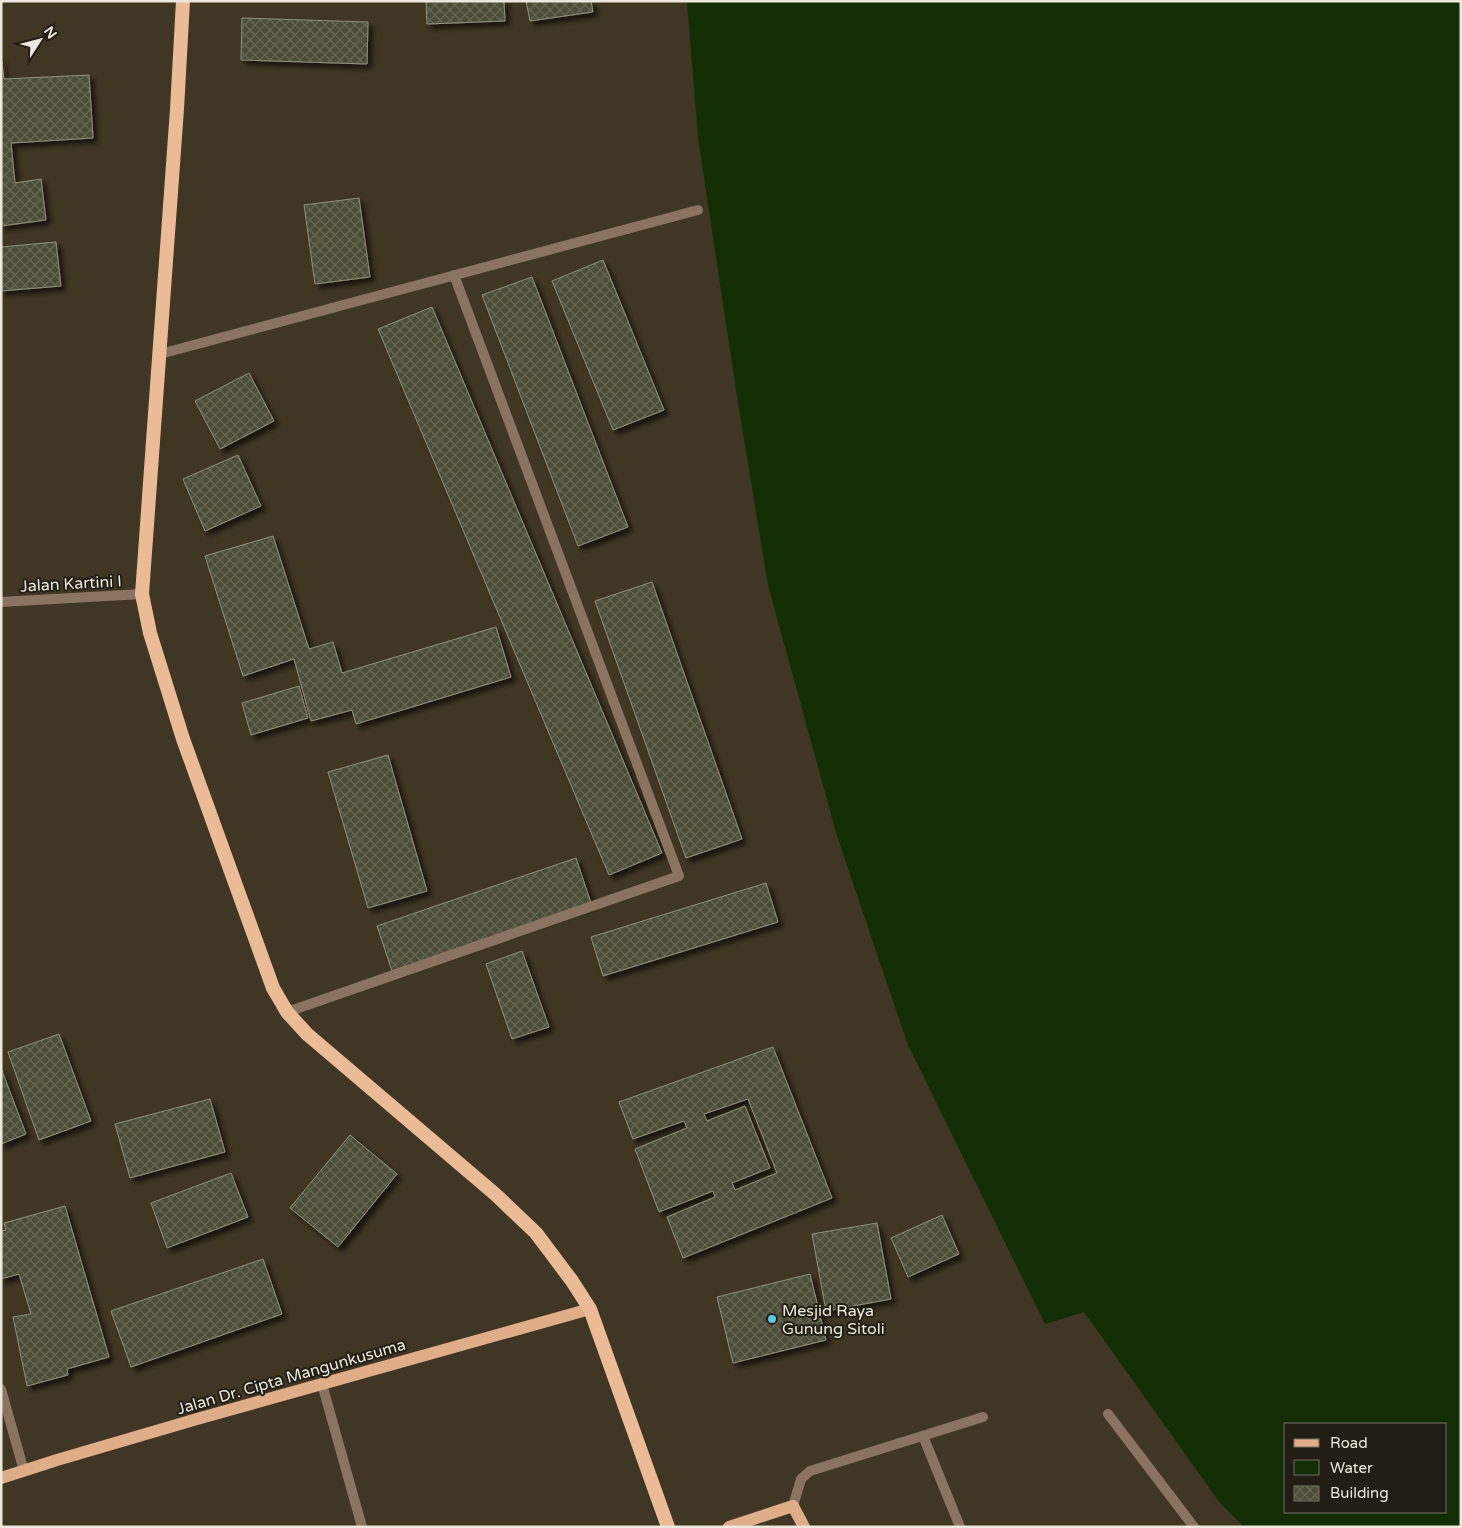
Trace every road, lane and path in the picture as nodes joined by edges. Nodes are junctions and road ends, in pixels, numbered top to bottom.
1 (183, 1) edge
2 (698, 210) dead end
3 (454, 275) junction
4 (160, 354) junction
5 (142, 594) junction
6 (1, 602) edge
7 (287, 1012) junction
8 (590, 1309) junction
9 (322, 1384) junction
10 (1, 1389) edge
11 (1108, 1414) dead end
12 (983, 1418) dead end
13 (923, 1436) junction
14 (24, 1470) junction
15 (1, 1478) edge
16 (793, 1506) junction
17 (362, 1527) edge
18 (668, 1527) edge
19 (729, 1527) edge
20 (804, 1527) edge
21 (960, 1527) edge
22 (1194, 1527) edge

1 - 4 highway
2 - 3 street
3 - 4 street
3 - 7 street
4 - 5 highway
5 - 6 street, Jalan Kartini I
5 - 7 highway
7 - 8 highway
8 - 9 main road, Jalan Dr. Cipta Mangunkusuma
8 - 18 highway
9 - 14 main road, Jalan Dr. Cipta Mangunkusuma
9 - 17 street
10 - 14 street
11 - 22 street
12 - 13 street
13 - 16 street
13 - 21 street
14 - 15 main road, Jalan Dr. Cipta Mangunkusuma
16 - 19 main road
16 - 20 main road

